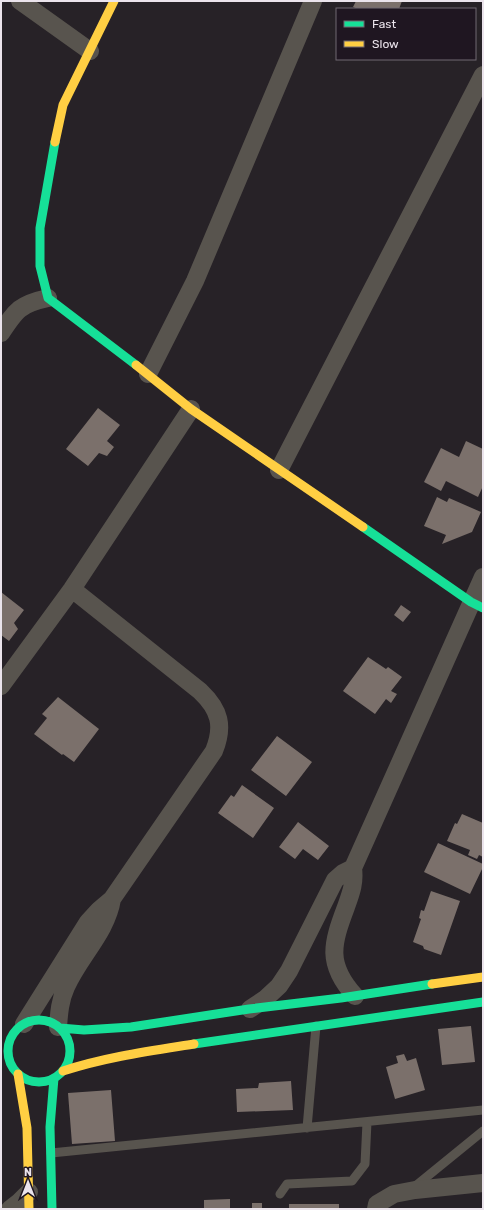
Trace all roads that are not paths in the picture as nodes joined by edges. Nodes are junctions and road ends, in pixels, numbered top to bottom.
1 (20, 1) edge
2 (114, 1) edge
3 (313, 1) edge
4 (90, 52) junction
5 (483, 75) edge
6 (48, 298) junction
7 (1, 333) edge
8 (148, 374) junction
9 (191, 409) junction
10 (279, 470) junction
11 (483, 577) edge
12 (72, 589) junction
13 (477, 605) edge
14 (1, 686) edge
15 (353, 868) junction
16 (112, 899) junction
17 (483, 977) edge
18 (355, 996) junction
19 (483, 1002) edge
20 (250, 1009) junction
21 (316, 1026) junction
22 (19, 1027) junction
23 (59, 1027) junction
24 (1, 1042) edge
25 (63, 1071) junction
26 (18, 1074) junction
27 (54, 1078) junction
28 (6, 1079) dead end
29 (483, 1110) edge
30 (367, 1122) junction
31 (307, 1128) junction
32 (483, 1131) edge
33 (50, 1153) junction
34 (483, 1183) edge
35 (408, 1191) junction
36 (280, 1194) dead end
37 (38, 1195) edge
38 (10, 1209) edge
39 (52, 1209) edge
40 (376, 1209) edge

1 - 4 street
2 - 4 street
3 - 8 street
4 - 6 street
5 - 10 street
6 - 7 street
6 - 8 street
8 - 9 street
9 - 10 street
9 - 12 street
10 - 13 street
11 - 13 street
12 - 14 street
12 - 16 street
13 - 15 street
15 - 18 street
15 - 20 street
16 - 22 street
16 - 23 street
17 - 18 street
18 - 20 street
19 - 21 street
20 - 23 street
21 - 25 street
21 - 31 lane
22 - 23 street
22 - 24 street
22 - 26 street
23 - 25 street
25 - 27 street
26 - 27 street
26 - 28 street
26 - 37 street
27 - 33 street
29 - 30 lane
30 - 31 lane
30 - 36 lane
31 - 33 lane
32 - 35 lane
33 - 37 street
34 - 35 street
35 - 40 street
37 - 38 street
37 - 39 street

